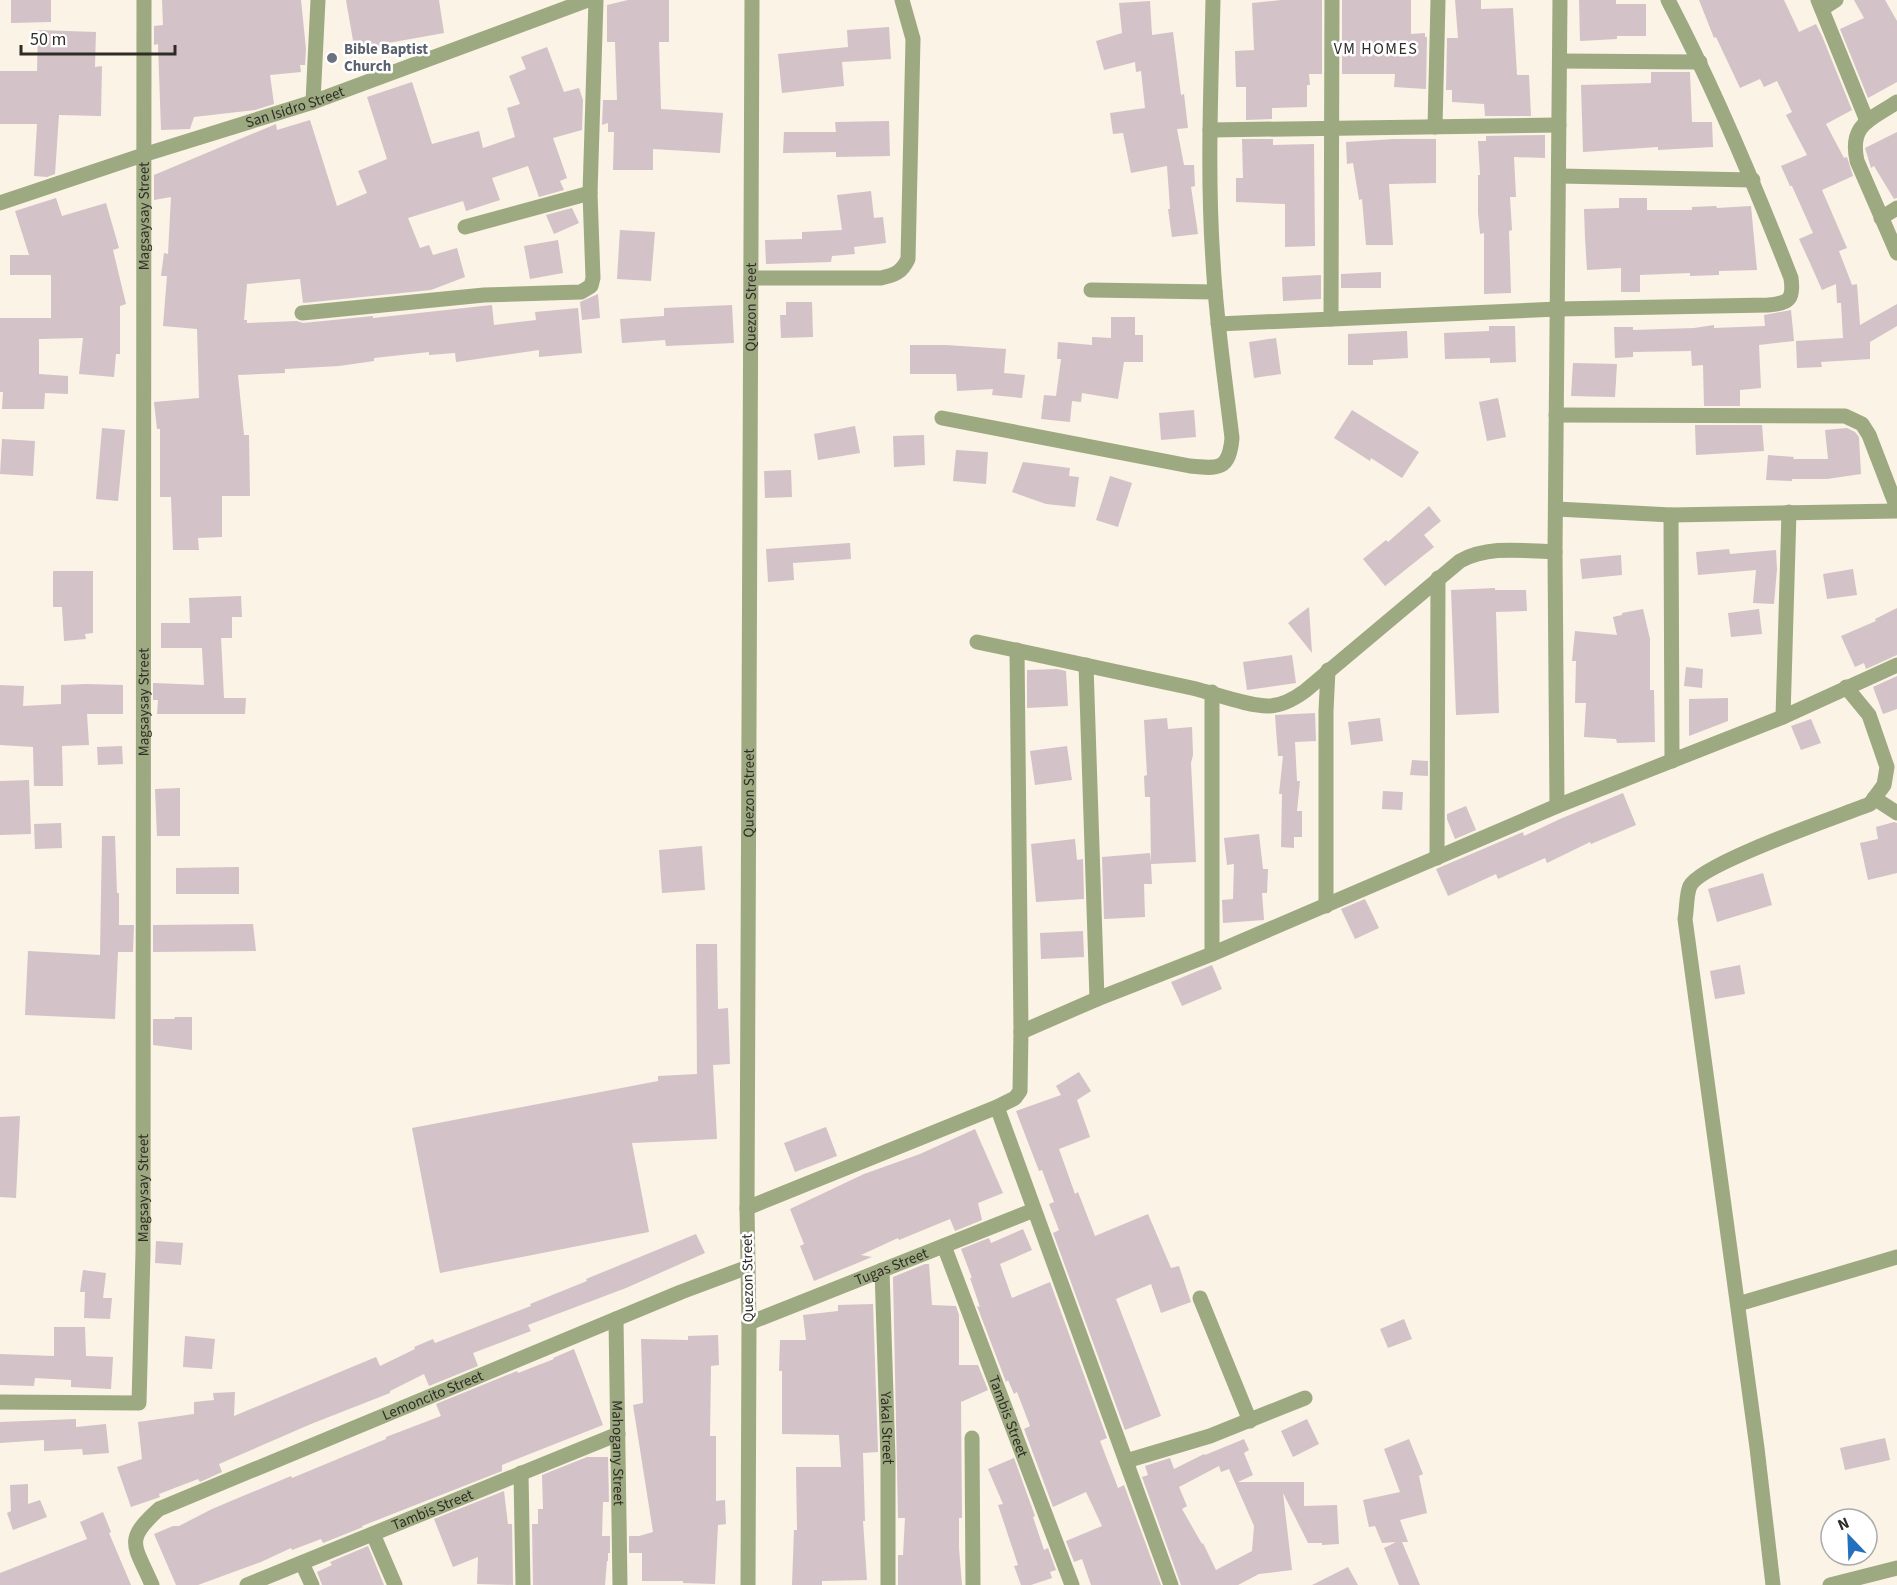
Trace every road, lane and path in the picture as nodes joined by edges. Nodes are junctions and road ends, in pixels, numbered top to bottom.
1 (144, 0) edge
2 (318, 0) edge
3 (588, 0) edge
4 (596, 0) edge
5 (752, 0) edge
6 (902, 0) edge
7 (1213, 0) edge
8 (1332, 0) edge
9 (1438, 0) edge
10 (1560, 0) edge
11 (1668, 0) edge
12 (1836, 0) edge
13 (1820, 5) edge
14 (1560, 61) junction
15 (1700, 62) junction
16 (313, 102) junction
17 (1897, 102) edge
18 (1867, 121) junction
19 (1559, 124) junction
20 (1435, 127) junction
21 (1331, 128) junction
22 (1210, 130) junction
23 (143, 155) junction
24 (1559, 176) junction
25 (1753, 180) junction
26 (590, 193) junction
27 (0, 203) edge
28 (1897, 208) edge
29 (1881, 218) junction
30 (465, 227) dead end
31 (1897, 253) edge
32 (751, 278) junction
33 (1091, 290) dead end
34 (1215, 292) junction
35 (1558, 309) junction
36 (302, 313) dead end
37 (1331, 319) junction
38 (1218, 324) junction
39 (1556, 414) junction
40 (942, 418) dead end
41 (1557, 509) junction
42 (1897, 510) edge
43 (1789, 512) junction
44 (1671, 514) junction
45 (1555, 552) junction
46 (1438, 578) junction
47 (978, 642) dead end
48 (1017, 650) junction
49 (1086, 665) junction
50 (1897, 665) edge
51 (1328, 670) junction
52 (1846, 687) junction
53 (1212, 692) junction
54 (1783, 717) junction
55 (1672, 761) junction
56 (1874, 798) junction
57 (1557, 806) junction
58 (1897, 813) edge
59 (1437, 858) junction
60 (1326, 906) junction
61 (1212, 954) junction
62 (1097, 999) junction
63 (1021, 1032) junction
64 (997, 1107) junction
65 (747, 1208) junction
66 (1034, 1210) junction
67 (944, 1246) junction
68 (1897, 1257) edge
69 (748, 1267) junction
70 (882, 1270) junction
71 (1200, 1298) dead end
72 (1738, 1304) junction
73 (616, 1319) junction
74 (749, 1323) junction
75 (1305, 1398) dead end
76 (0, 1402) edge
77 (1250, 1421) junction
78 (618, 1434) junction
79 (972, 1438) dead end
80 (1126, 1461) junction
81 (521, 1473) junction
82 (373, 1534) junction
83 (302, 1563) junction
84 (1897, 1568) edge
85 (152, 1585) edge
86 (247, 1585) edge
87 (312, 1585) edge
88 (395, 1585) edge
89 (523, 1585) edge
90 (620, 1585) edge
91 (748, 1585) edge
92 (888, 1585) edge
93 (973, 1585) edge
94 (1072, 1585) edge
95 (1171, 1585) edge
96 (1773, 1585) edge
97 (1830, 1585) edge

1 - 23 street, Magsaysay Street
2 - 16 street
3 - 16 street, San Isidro Street
4 - 26 street
5 - 32 street, Quezon Street
6 - 32 street
7 - 22 street
8 - 21 street
9 - 20 street
10 - 14 street
11 - 15 street
12 - 13 street
13 - 18 street
14 - 15 street
14 - 19 street
15 - 25 street
16 - 23 street, San Isidro Street
17 - 18 street
18 - 29 street
19 - 20 street
19 - 24 street
20 - 21 street
21 - 22 street
21 - 37 street
22 - 34 street
23 - 27 street, San Isidro Street
23 - 76 street, Magsaysay Street
24 - 25 street
24 - 35 street
25 - 35 street
26 - 30 street
26 - 36 street
28 - 29 street
29 - 31 street
32 - 65 street, Quezon Street
33 - 34 street
34 - 38 street
35 - 37 street
35 - 39 street
37 - 38 street
38 - 40 street
39 - 41 street
39 - 42 street
41 - 44 street
41 - 45 street
42 - 43 street
43 - 44 street
43 - 54 street
44 - 55 street
45 - 46 street
45 - 57 street
46 - 51 street
46 - 59 street
47 - 48 street
48 - 49 street
48 - 63 street
49 - 53 street
49 - 62 street
50 - 52 street
51 - 53 street
51 - 60 street
52 - 54 street
52 - 56 street
53 - 61 street
54 - 55 street
55 - 57 street
56 - 58 street
56 - 72 street
57 - 59 street
59 - 60 street
60 - 61 street
61 - 62 street
62 - 63 street
63 - 64 street
64 - 65 street
64 - 66 street
65 - 69 street, Quezon Street
66 - 67 street, Tugas Street
66 - 80 street
67 - 70 street, Tugas Street
67 - 94 street, Tambis Street
68 - 72 street
69 - 73 street, Lemoncito Street
69 - 74 street, Quezon Street
70 - 74 street, Tugas Street
70 - 92 street, Yakal Street
71 - 77 street
72 - 96 street
73 - 78 street, Mahogany Street
73 - 85 street, Lemoncito Street
74 - 91 street, Quezon Street
75 - 77 street
77 - 80 street
78 - 81 street, Tambis Street
78 - 90 street, Mahogany Street
79 - 93 street
80 - 95 street
81 - 82 street, Tambis Street
81 - 89 street
82 - 83 street, Tambis Street
82 - 88 street
83 - 86 street, Tambis Street
83 - 87 street
84 - 97 street

